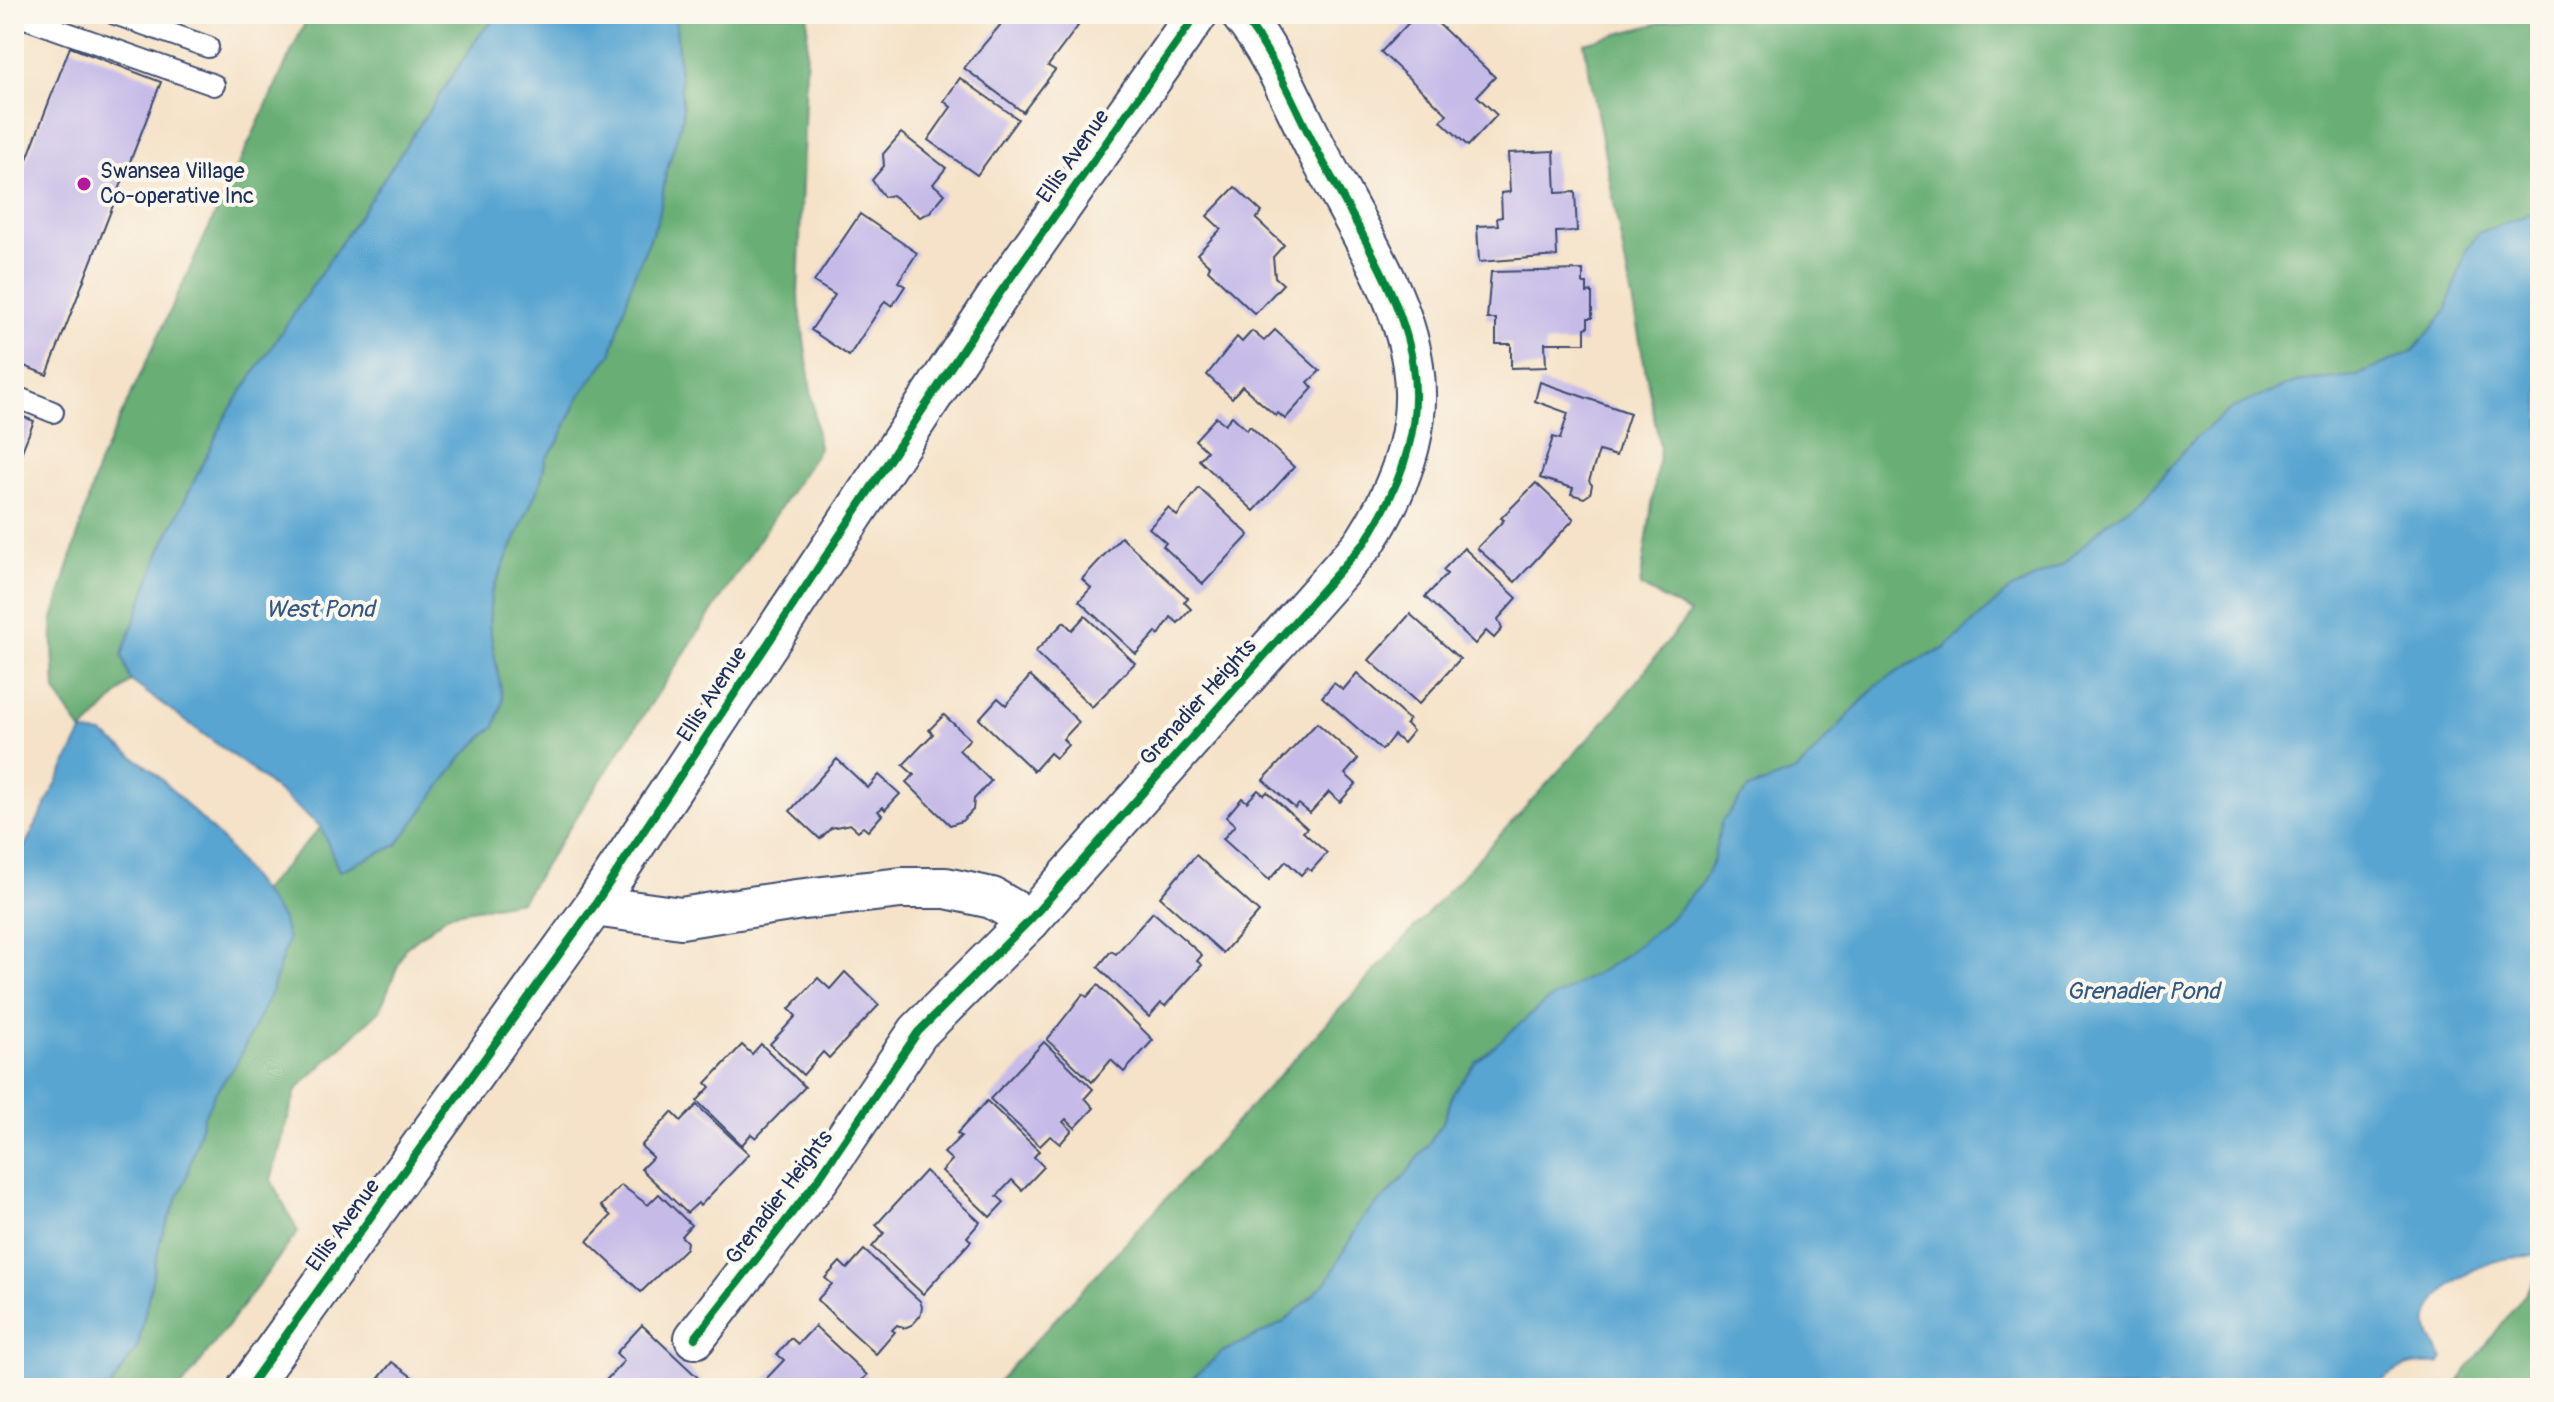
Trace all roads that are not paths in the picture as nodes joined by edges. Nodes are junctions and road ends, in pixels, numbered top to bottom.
1 (14, 14) edge
2 (115, 14) edge
3 (1197, 14) edge
4 (1241, 14) edge
5 (208, 47) dead end
6 (214, 85) dead end
7 (14, 396) edge
8 (53, 412) dead end
9 (594, 906) junction
10 (1030, 920) junction
11 (695, 1338) dead end
12 (248, 1388) edge

1 - 6 lane
2 - 5 lane
3 - 9 street, Ellis Avenue
4 - 10 street, Grenadier Heights
7 - 8 lane
9 - 10 street
9 - 12 street, Ellis Avenue
10 - 11 street, Grenadier Heights

